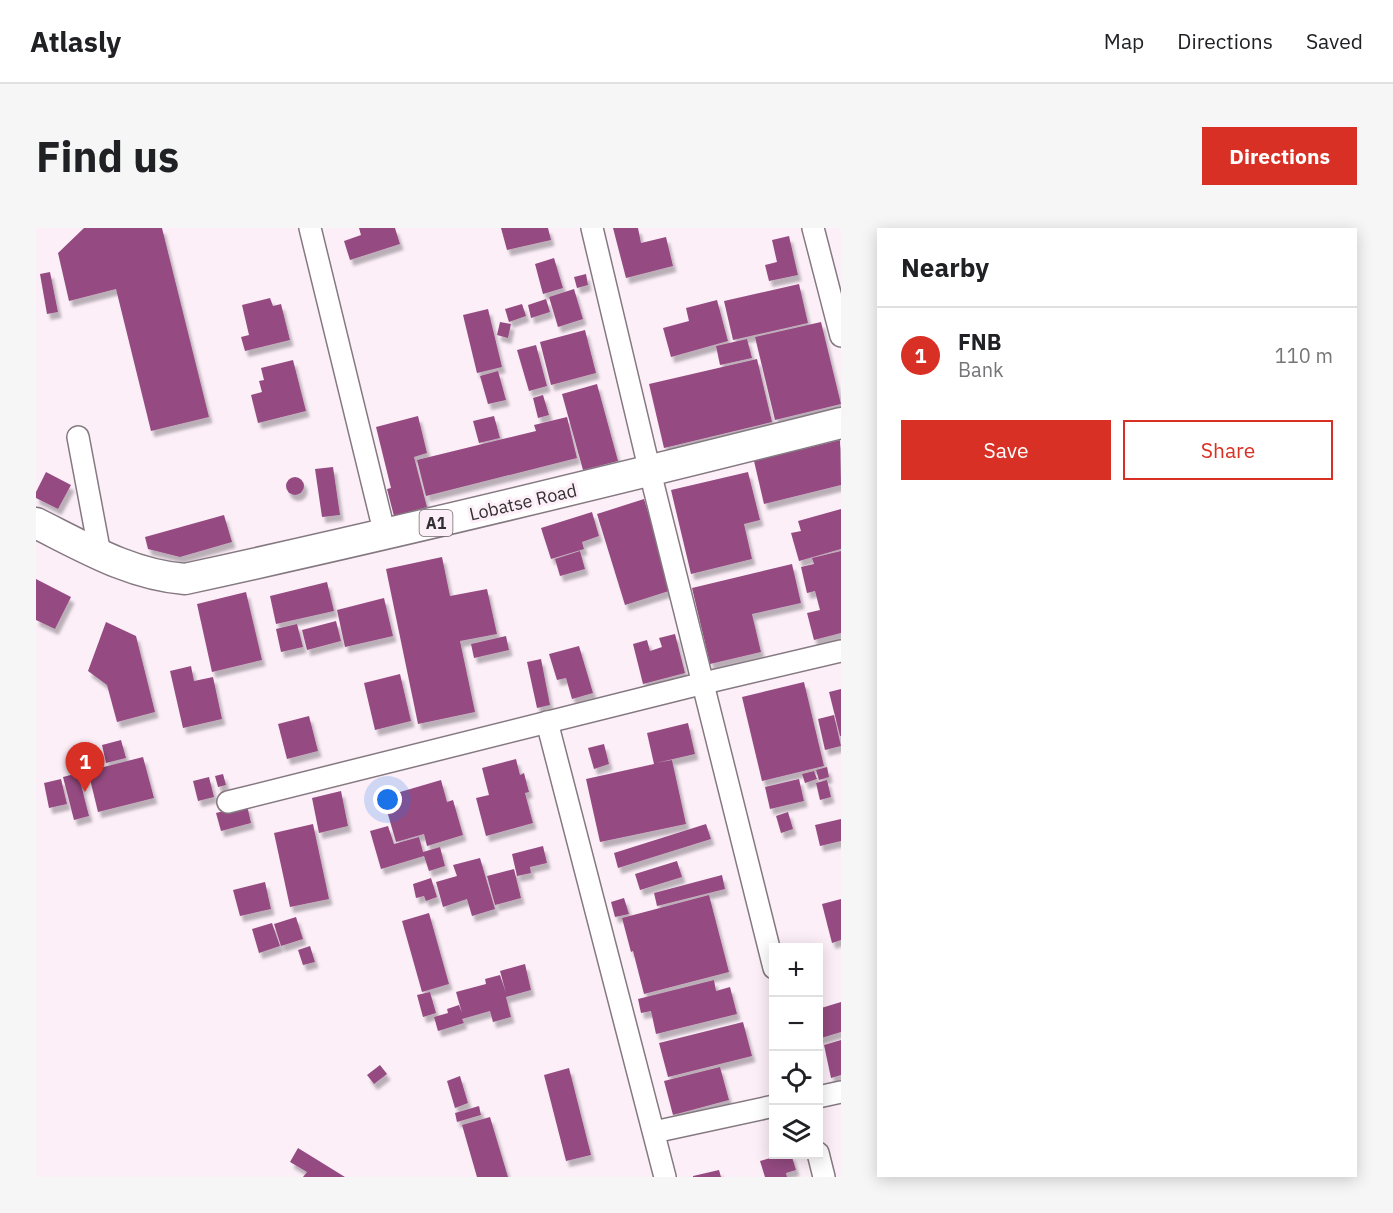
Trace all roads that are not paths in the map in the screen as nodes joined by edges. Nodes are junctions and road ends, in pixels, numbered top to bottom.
1 (310, 228) edge
2 (592, 228) edge
3 (813, 228) edge
4 (841, 336) edge
5 (841, 423) edge
6 (78, 437) dead end
7 (650, 472) junction
8 (36, 523) edge
9 (385, 535) junction
10 (100, 554) junction
11 (841, 651) edge
12 (704, 683) junction
13 (547, 722) junction
14 (228, 802) dead end
15 (769, 948) edge
16 (841, 1092) edge
17 (823, 1096) edge
18 (769, 1107) edge
19 (654, 1132) junction
20 (820, 1159) edge
21 (665, 1177) edge
22 (824, 1177) edge

1 - 9 street
2 - 7 street
3 - 4 street
5 - 7 highway, Lobatse Road / A1
6 - 10 street
7 - 9 highway, Lobatse Road / A1
7 - 12 street
8 - 10 highway, Lobatse Road / A1
9 - 10 highway, Lobatse Road / A1
11 - 12 street
12 - 13 street
12 - 15 street
13 - 14 street
13 - 19 street
16 - 17 street
18 - 19 street
19 - 21 street
20 - 22 street

